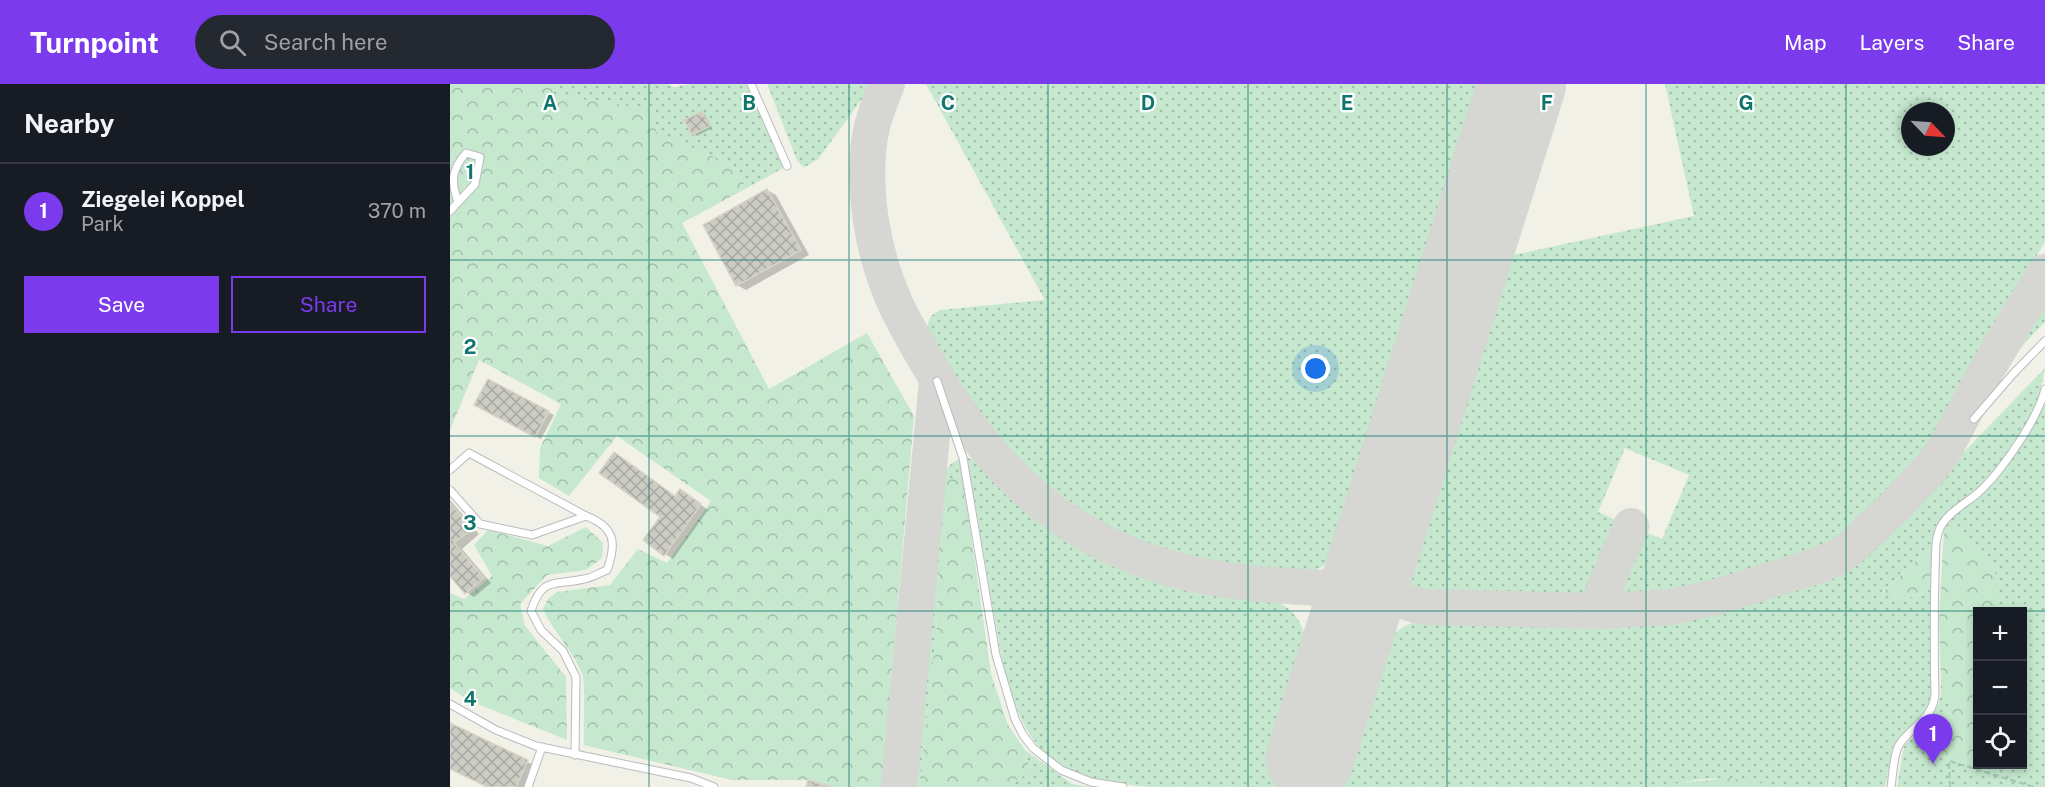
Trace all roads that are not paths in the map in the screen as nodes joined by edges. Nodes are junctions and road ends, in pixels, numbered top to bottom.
1 (751, 84) edge
2 (787, 166) dead end
3 (458, 202) junction
4 (450, 211) edge
5 (2045, 342) edge
6 (938, 381) dead end
7 (2045, 390) edge
8 (1974, 419) dead end
9 (450, 470) edge
10 (450, 490) edge
11 (586, 516) junction
12 (450, 704) edge
13 (542, 747) junction
14 (575, 755) junction
15 (528, 787) edge
16 (714, 787) edge
17 (1123, 787) edge
18 (1891, 787) edge

1 - 2 lane
3 - 3 lane
3 - 4 lane
5 - 8 lane
6 - 17 lane
7 - 18 lane
9 - 11 lane
10 - 11 lane
11 - 14 lane
12 - 13 lane
13 - 14 lane
13 - 15 lane
14 - 16 lane

